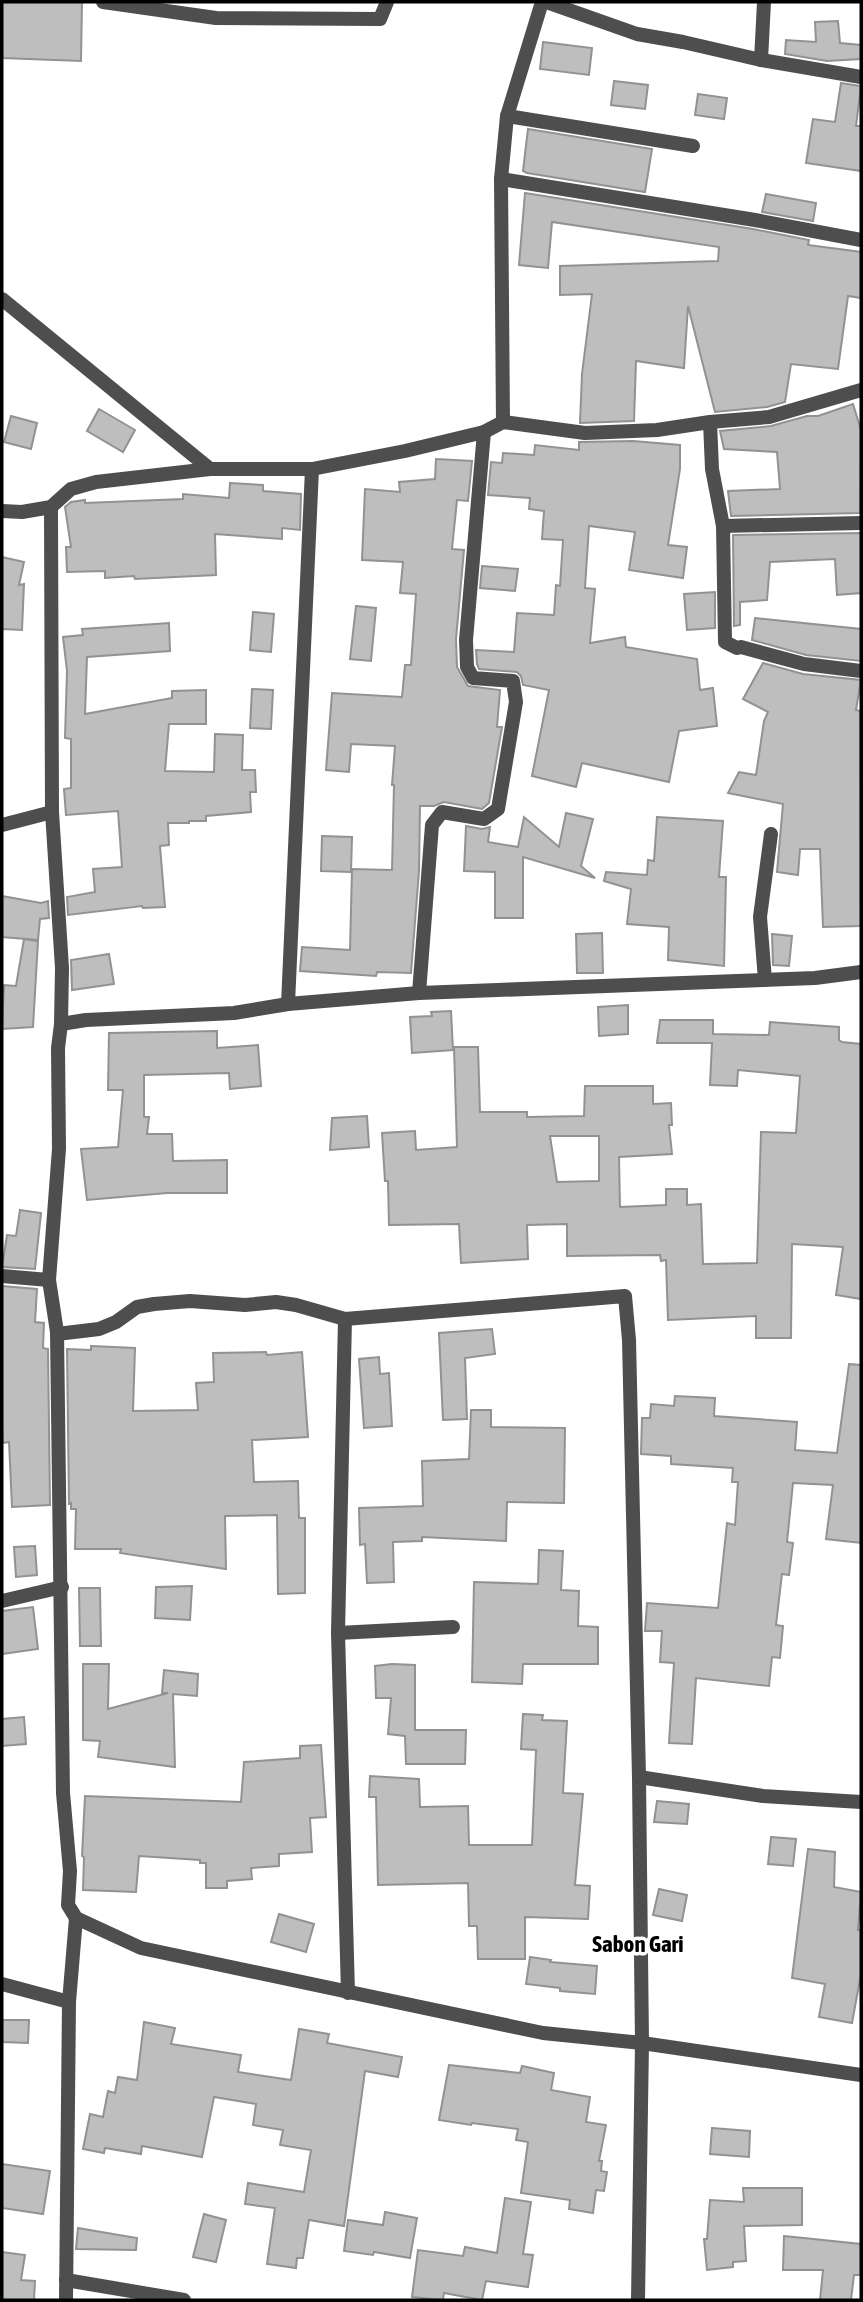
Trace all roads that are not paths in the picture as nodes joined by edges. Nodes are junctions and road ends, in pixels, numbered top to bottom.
1 (103, 2) edge
2 (387, 2) edge
3 (544, 2) edge
4 (764, 2) edge
5 (761, 60) junction
6 (861, 78) edge
7 (507, 116) junction
8 (693, 146) dead end
9 (502, 179) junction
10 (861, 240) edge
11 (2, 299) edge
12 (861, 390) edge
13 (503, 422) junction
14 (710, 422) junction
15 (484, 432) junction
16 (210, 469) junction
17 (312, 469) junction
18 (51, 507) junction
19 (2, 512) edge
20 (861, 523) edge
21 (723, 526) junction
22 (861, 671) edge
23 (52, 811) junction
24 (2, 825) edge
25 (771, 834) dead end
26 (861, 972) edge
27 (765, 980) junction
28 (419, 993) junction
29 (288, 1004) junction
30 (61, 1024) junction
31 (2, 1276) edge
32 (49, 1280) junction
33 (345, 1319) junction
34 (57, 1334) junction
35 (62, 1587) junction
36 (2, 1601) edge
37 (453, 1627) dead end
38 (338, 1633) junction
39 (639, 1777) junction
40 (861, 1802) edge
41 (76, 1919) junction
42 (2, 1984) edge
43 (348, 1993) junction
44 (69, 2002) junction
45 (642, 2043) junction
46 (861, 2075) edge
47 (66, 2280) junction
48 (66, 2300) edge
49 (184, 2300) edge
50 (638, 2300) edge

1 - 2 street
3 - 5 street
3 - 7 street
4 - 5 street
5 - 6 street
7 - 8 street
7 - 9 street
9 - 10 street
9 - 13 street
11 - 16 street
12 - 14 street
13 - 14 street
13 - 15 street
14 - 21 street
15 - 17 street
15 - 28 street
16 - 17 street
16 - 18 street
17 - 29 street
18 - 19 street
18 - 23 street
20 - 21 street
21 - 22 street
23 - 24 street
23 - 30 street
25 - 27 street
26 - 27 street
27 - 28 street
28 - 29 street
29 - 30 street
30 - 32 street
31 - 32 street
32 - 34 street
33 - 34 street
33 - 38 street
33 - 39 street
34 - 35 street
35 - 36 street
35 - 41 street
37 - 38 street
38 - 43 street
39 - 40 street
39 - 45 street
41 - 43 street
41 - 44 street
42 - 44 street
43 - 45 street
44 - 47 street
45 - 46 street
45 - 50 street
47 - 48 street
47 - 49 street

